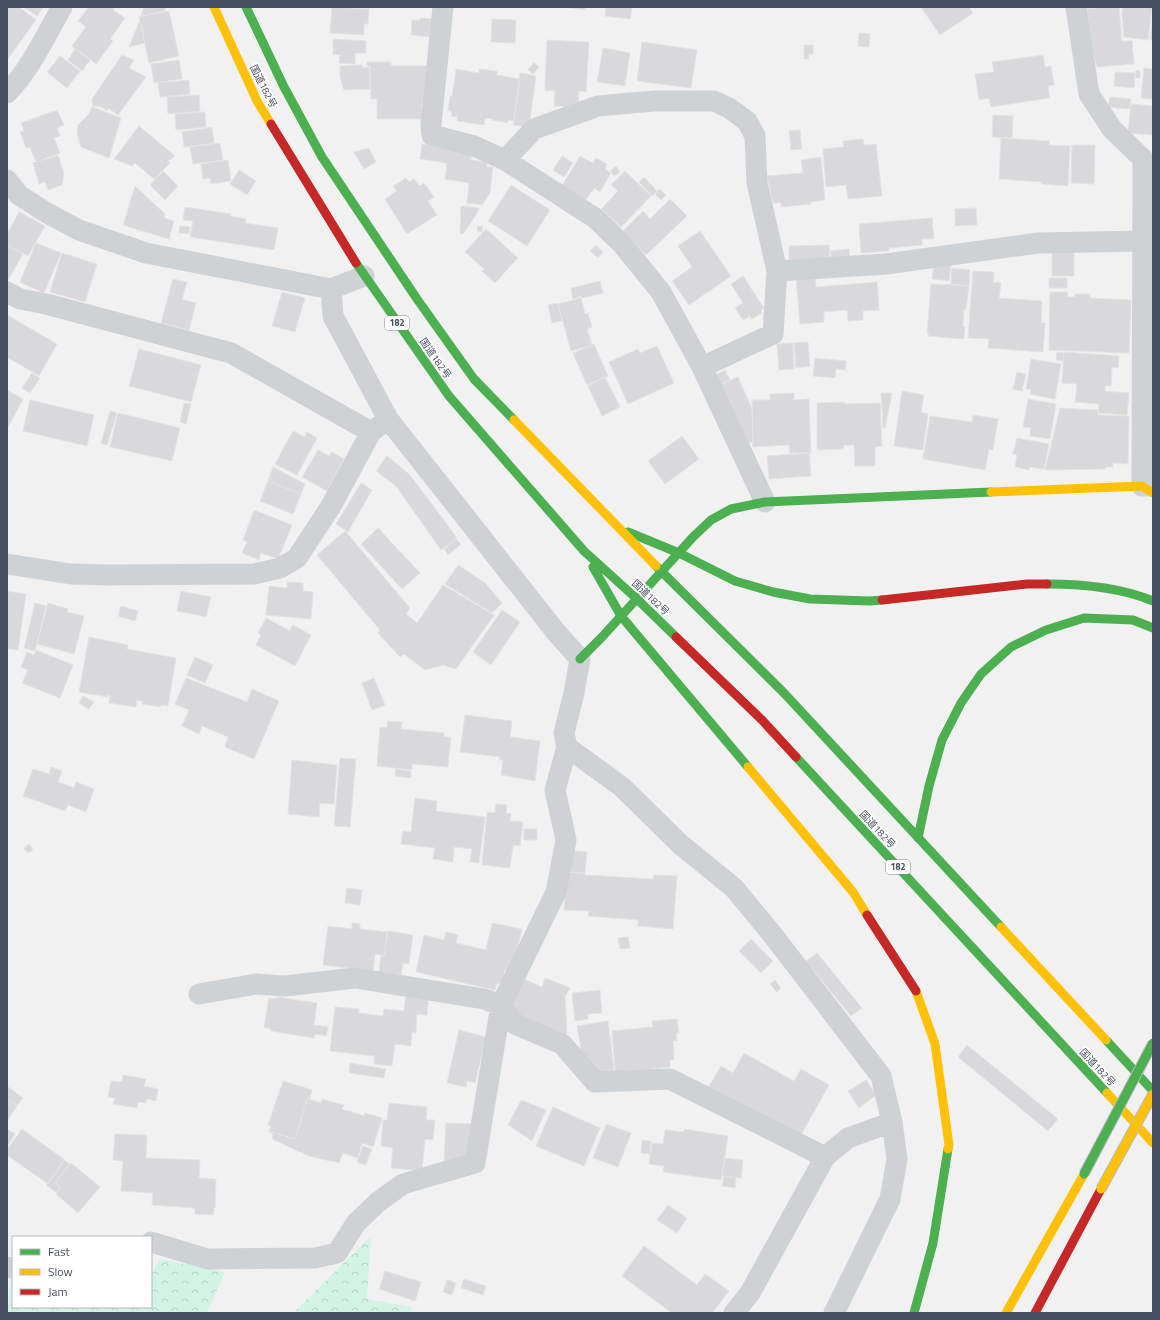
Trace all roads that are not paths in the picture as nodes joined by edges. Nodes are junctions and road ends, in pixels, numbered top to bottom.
1 (62, 7) edge
2 (214, 7) edge
3 (246, 7) edge
4 (443, 7) edge
5 (1076, 7) edge
6 (7, 93) edge
7 (1148, 156) edge
8 (505, 160) junction
9 (11, 194) edge
10 (1143, 241) junction
11 (777, 271) junction
12 (364, 276) junction
13 (331, 289) junction
14 (7, 292) edge
15 (702, 367) junction
16 (388, 420) junction
17 (371, 432) junction
18 (1149, 488) edge
19 (765, 502) junction
20 (620, 528) junction
21 (584, 551) junction
22 (678, 553) junction
23 (7, 564) edge
24 (661, 572) junction
25 (637, 598) junction
26 (1153, 601) edge
27 (621, 616) junction
28 (1153, 628) edge
29 (580, 659) junction
30 (567, 747) junction
31 (918, 838) junction
32 (199, 994) dead end
33 (501, 1005) junction
34 (1153, 1043) edge
35 (1153, 1092) edge
36 (892, 1122) junction
37 (1153, 1143) edge
38 (825, 1157) junction
39 (152, 1242) edge
40 (734, 1313) edge
41 (834, 1313) edge
42 (914, 1313) edge
43 (1006, 1313) edge
44 (1035, 1313) edge

1 - 6 street
2 - 12 main road, 国道182号 / 182
3 - 20 main road, 国道182号
4 - 8 street
5 - 7 street
7 - 10 street
8 - 11 street
8 - 15 street
9 - 13 street
10 - 11 street
10 - 18 street
11 - 15 street
12 - 13 street
12 - 21 main road, 国道182号 / 182
13 - 16 street
14 - 17 street
15 - 19 street
16 - 17 street
16 - 29 street
17 - 23 street
18 - 19 main road
19 - 22 main road
20 - 22 main road
20 - 24 main road, 国道182号
21 - 25 main road, 国道182号 / 182
21 - 27 main road
22 - 24 main road
22 - 26 main road
24 - 25 main road
24 - 31 main road, 国道182号
25 - 27 main road
25 - 37 main road, 国道182号 / 182
27 - 29 main road
27 - 42 main road
28 - 31 main road
29 - 30 street
30 - 33 street
30 - 36 street
31 - 35 main road, 国道182号
32 - 33 street
33 - 38 street
33 - 39 street
34 - 43 main road, bridge
35 - 44 main road, bridge
36 - 38 street
36 - 41 street
38 - 40 street

